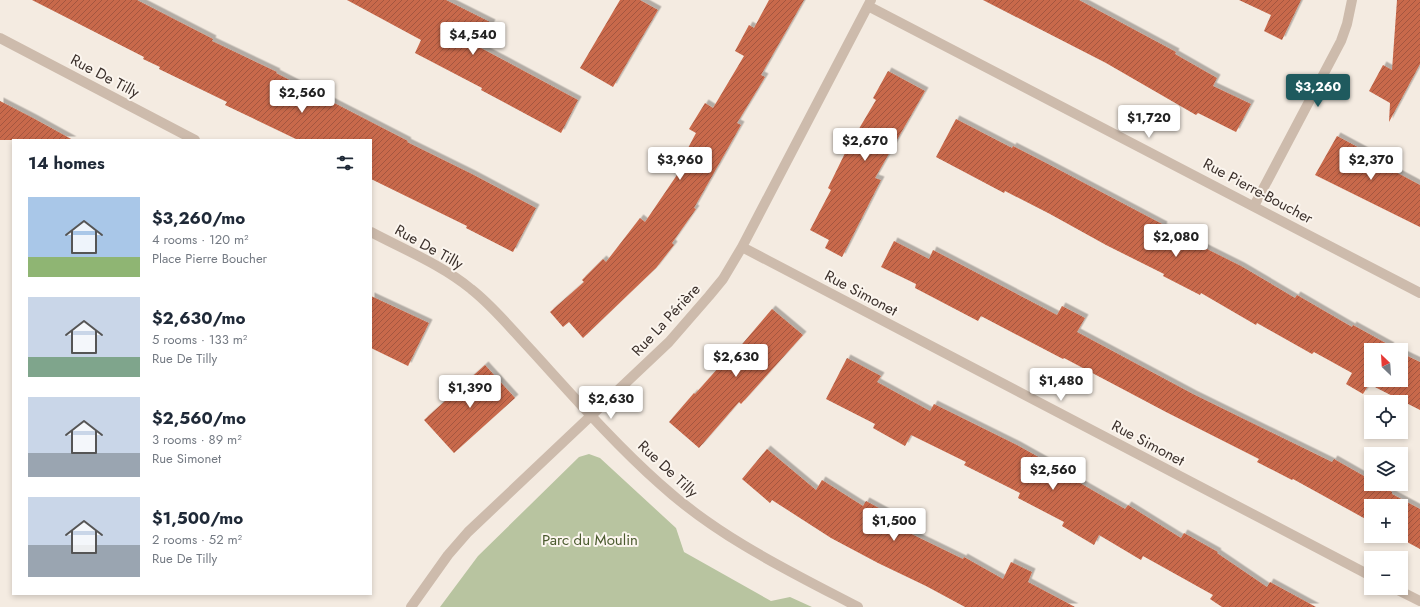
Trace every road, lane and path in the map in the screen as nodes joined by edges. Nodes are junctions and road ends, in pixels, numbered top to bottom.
1 (1352, 0) edge
2 (870, 3) edge
3 (0, 38) edge
4 (193, 139) edge
5 (1254, 206) junction
6 (372, 233) edge
7 (742, 247) junction
8 (1420, 293) edge
9 (592, 416) junction
10 (1364, 572) edge
11 (1408, 595) edge
12 (1420, 601) edge
13 (412, 607) edge
14 (858, 607) edge

1 - 5 street
2 - 5 street, Rue Pierre-Boucher
2 - 7 street, Rue La Périère
3 - 4 street, Rue De Tilly
5 - 8 street, Rue Pierre-Boucher
6 - 9 street, Rue De Tilly
7 - 9 street, Rue La Périère
7 - 10 street, Rue Simonet
9 - 13 street, Rue La Périère
9 - 14 street, Rue De Tilly
11 - 12 street

